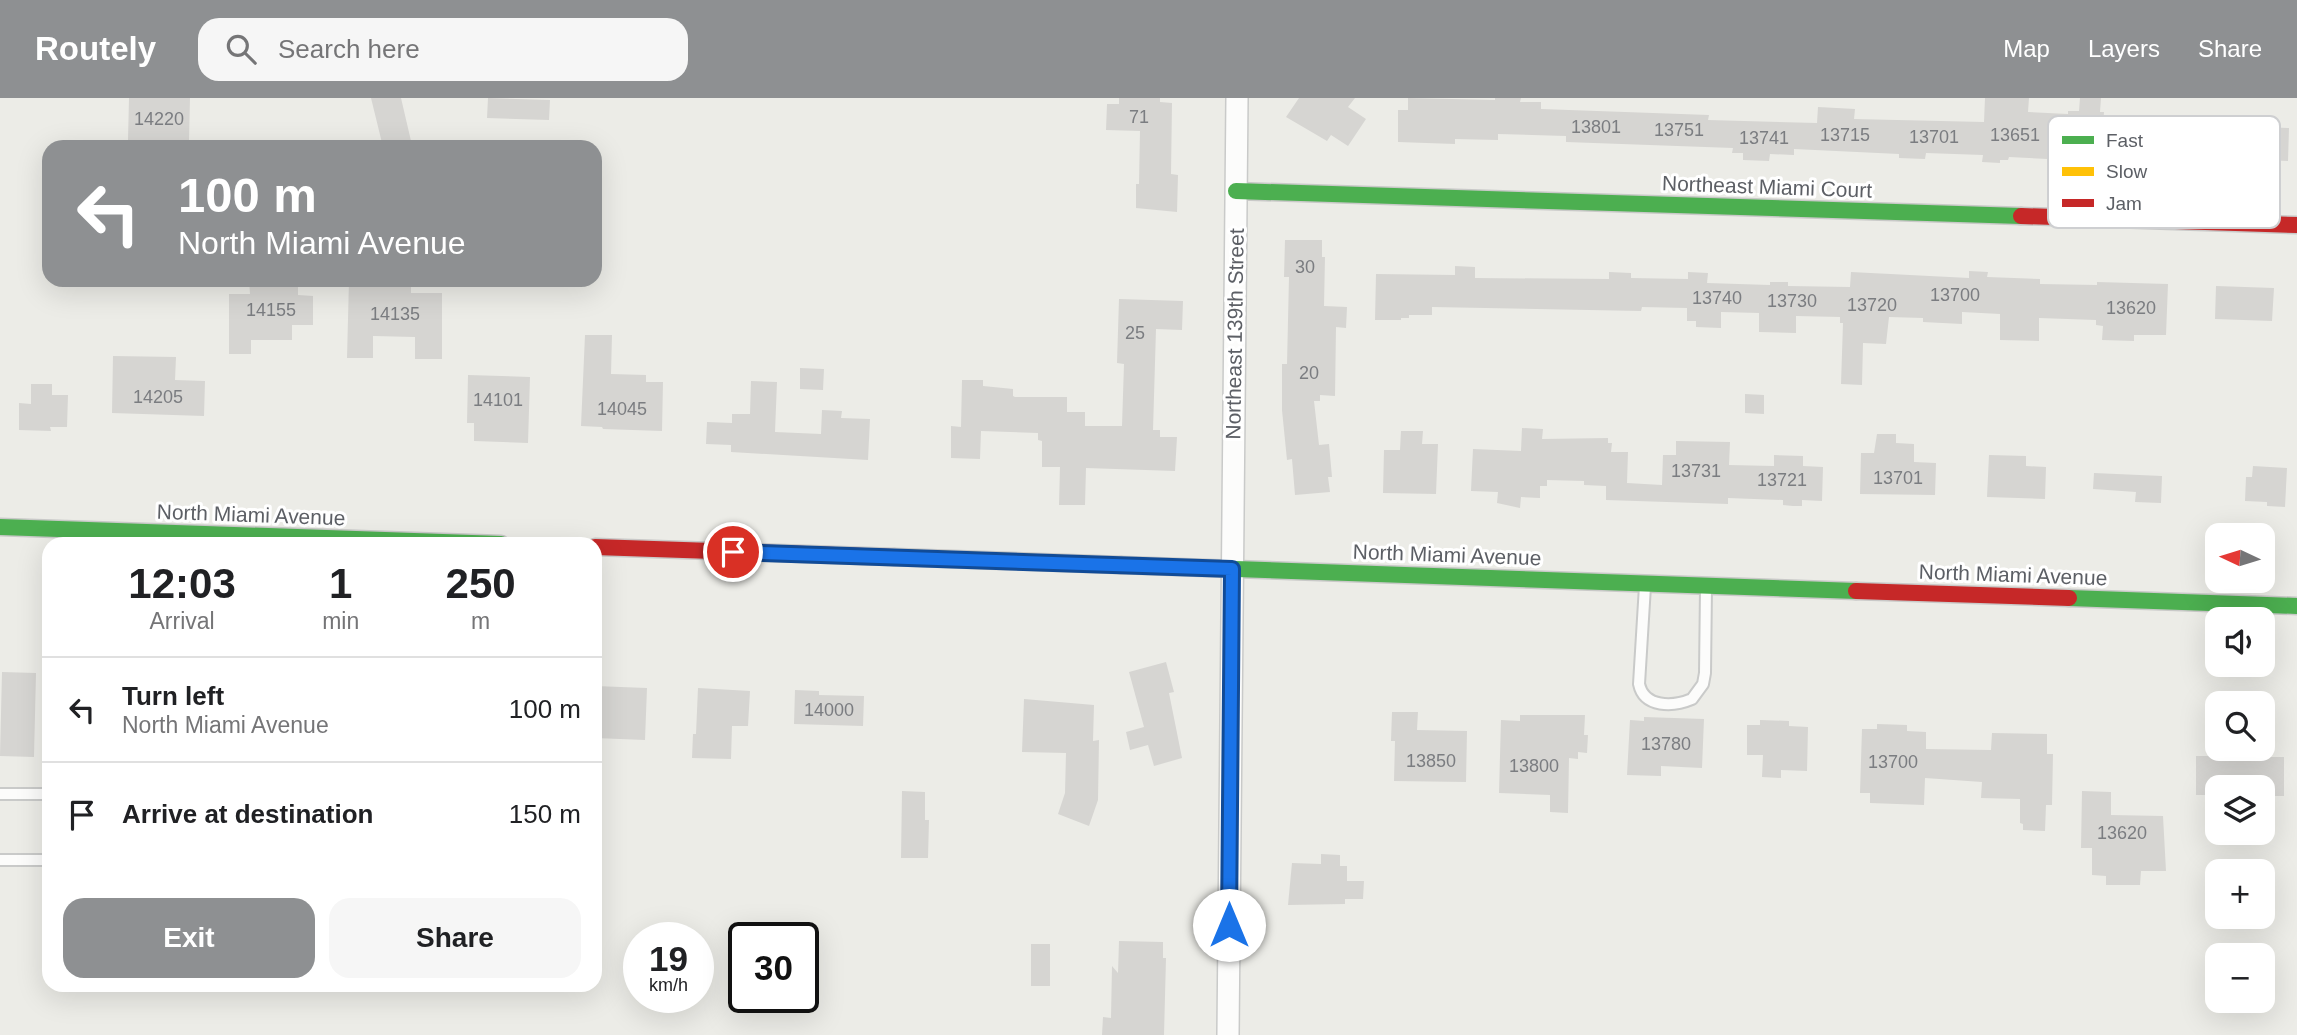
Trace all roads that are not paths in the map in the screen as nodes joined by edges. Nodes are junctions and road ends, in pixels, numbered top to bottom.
1 (1237, 98) edge
2 (1236, 191) junction
3 (2048, 217) edge
4 (0, 527) edge
5 (88, 537) edge
6 (602, 547) edge
7 (1232, 569) junction
8 (1645, 583) junction
9 (1706, 585) junction
10 (2297, 606) edge
11 (0, 794) edge
12 (42, 794) edge
13 (0, 860) edge
14 (42, 860) edge
15 (1228, 1035) edge

1 - 2 street, Northeast 139th Street
2 - 3 street, Northeast Miami Court
2 - 7 street, Northeast 139th Street
4 - 5 street, North Miami Avenue
6 - 7 street, North Miami Avenue
7 - 8 street, North Miami Avenue
7 - 15 street, Northeast 139th Street
8 - 9 street, North Miami Avenue
8 - 9 lane
9 - 10 street, North Miami Avenue
11 - 12 lane
13 - 14 lane

